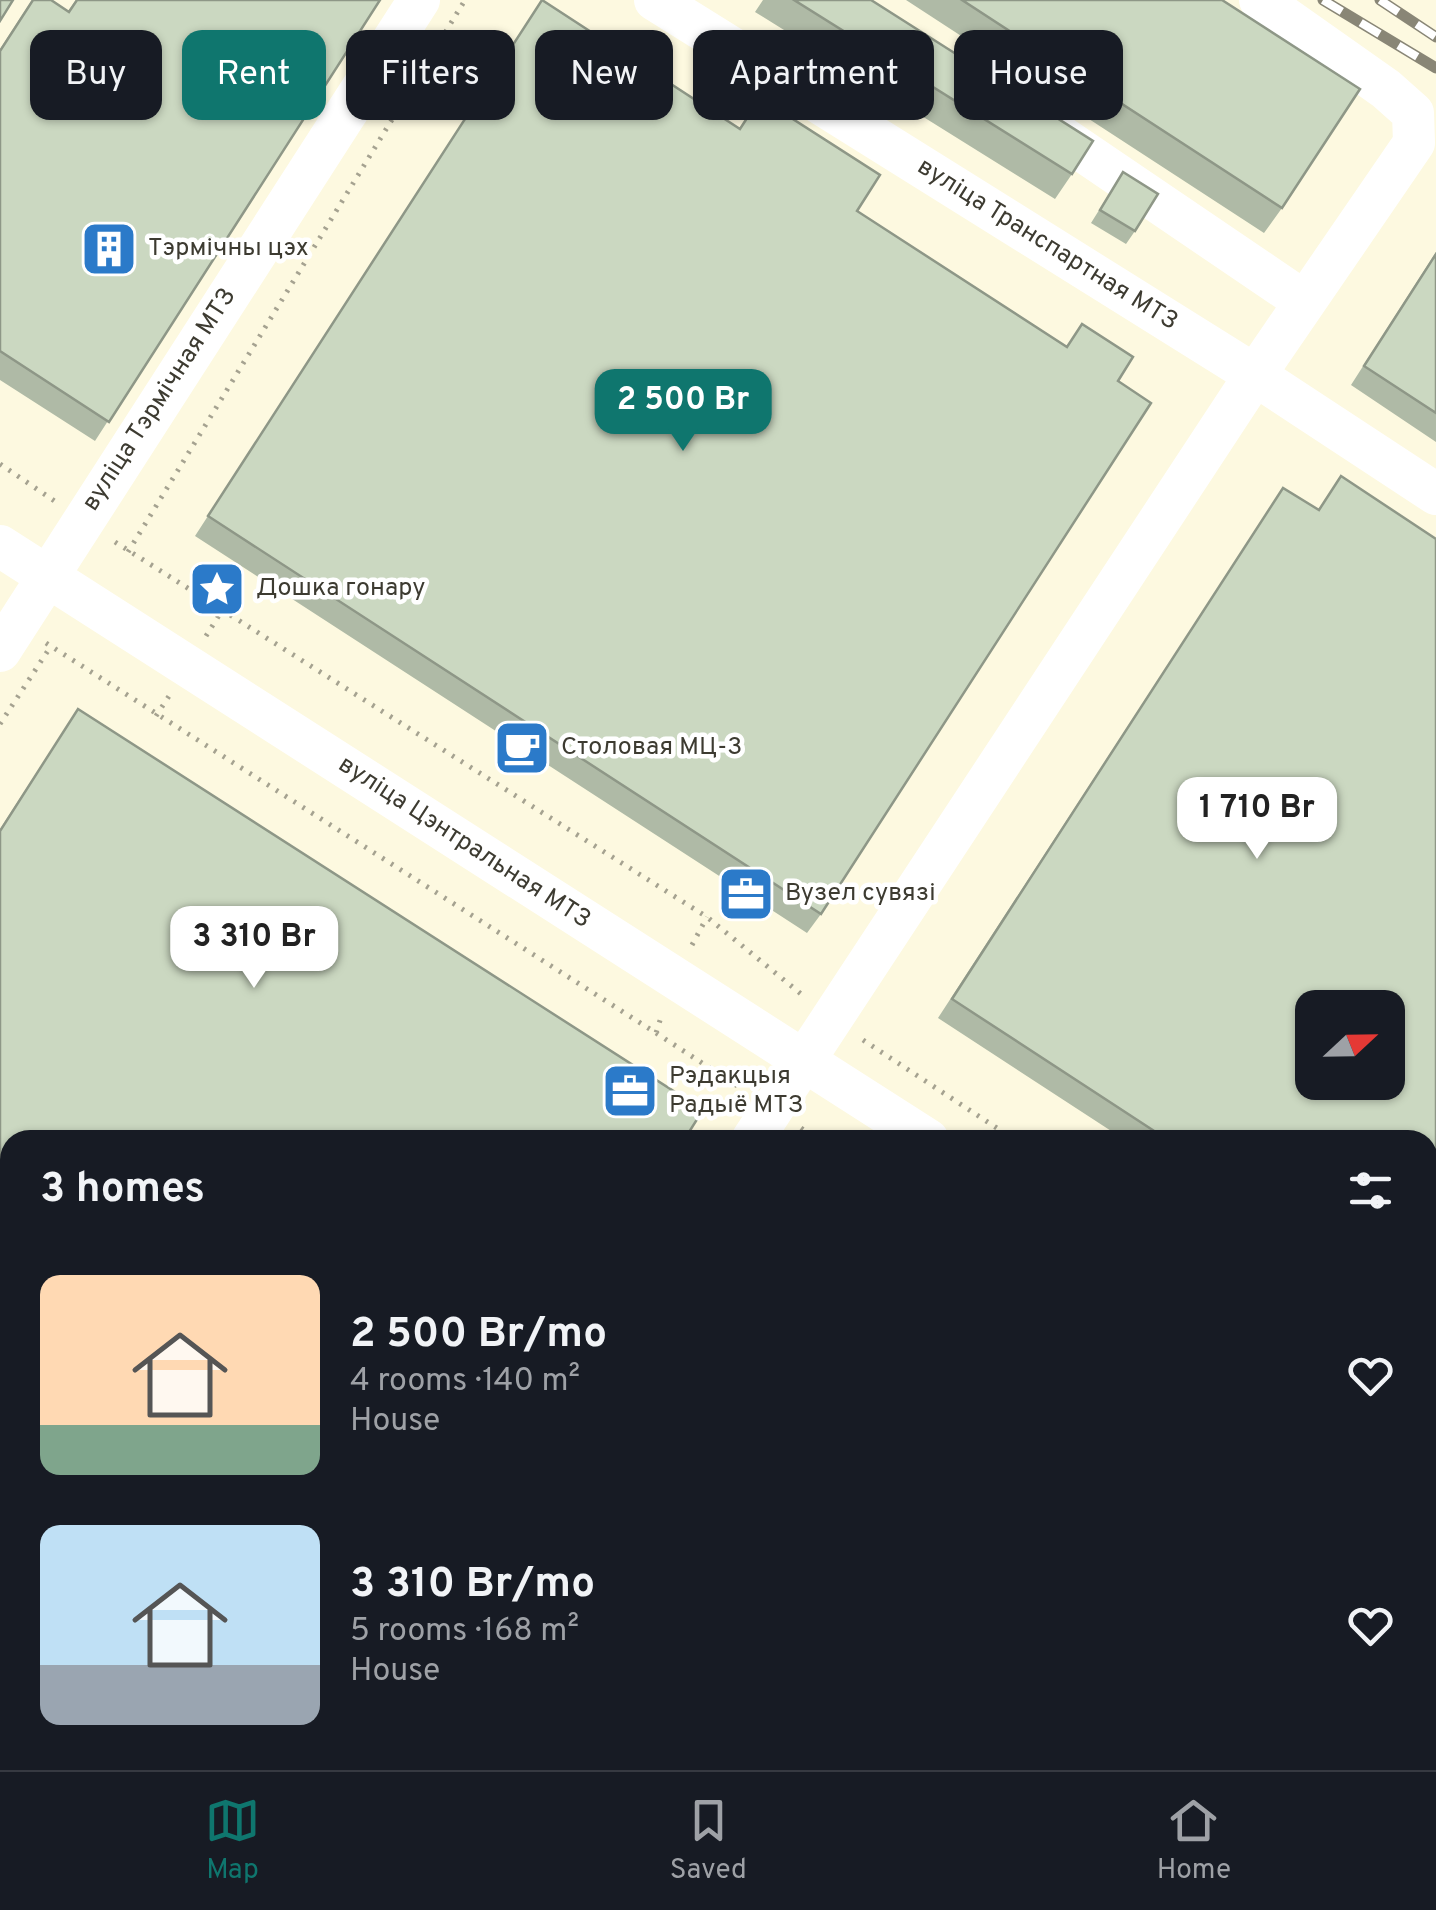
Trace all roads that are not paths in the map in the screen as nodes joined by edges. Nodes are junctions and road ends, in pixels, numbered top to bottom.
1 (418, 0) edge
2 (655, 0) edge
3 (1260, 0) edge
4 (1037, 120) edge
5 (1305, 302) junction
6 (1255, 375) junction
7 (1436, 494) edge
8 (0, 546) edge
9 (47, 578) junction
10 (23, 640) edge
11 (804, 1059) junction
12 (762, 1124) edge
13 (913, 1130) edge

1 - 9 lane, вуліца Тэрмічная МТЗ
2 - 6 lane, вуліца Транспартная МТЗ
3 - 5 lane
4 - 5 lane
5 - 6 lane
6 - 7 lane, вуліца Транспартная МТЗ
6 - 11 lane
8 - 9 lane, вуліца Цэнтральная МТЗ
9 - 10 lane, вуліца Тэрмічная МТЗ
9 - 11 lane, вуліца Цэнтральная МТЗ
11 - 12 lane
11 - 13 lane, вуліца Цэнтральная МТЗ

